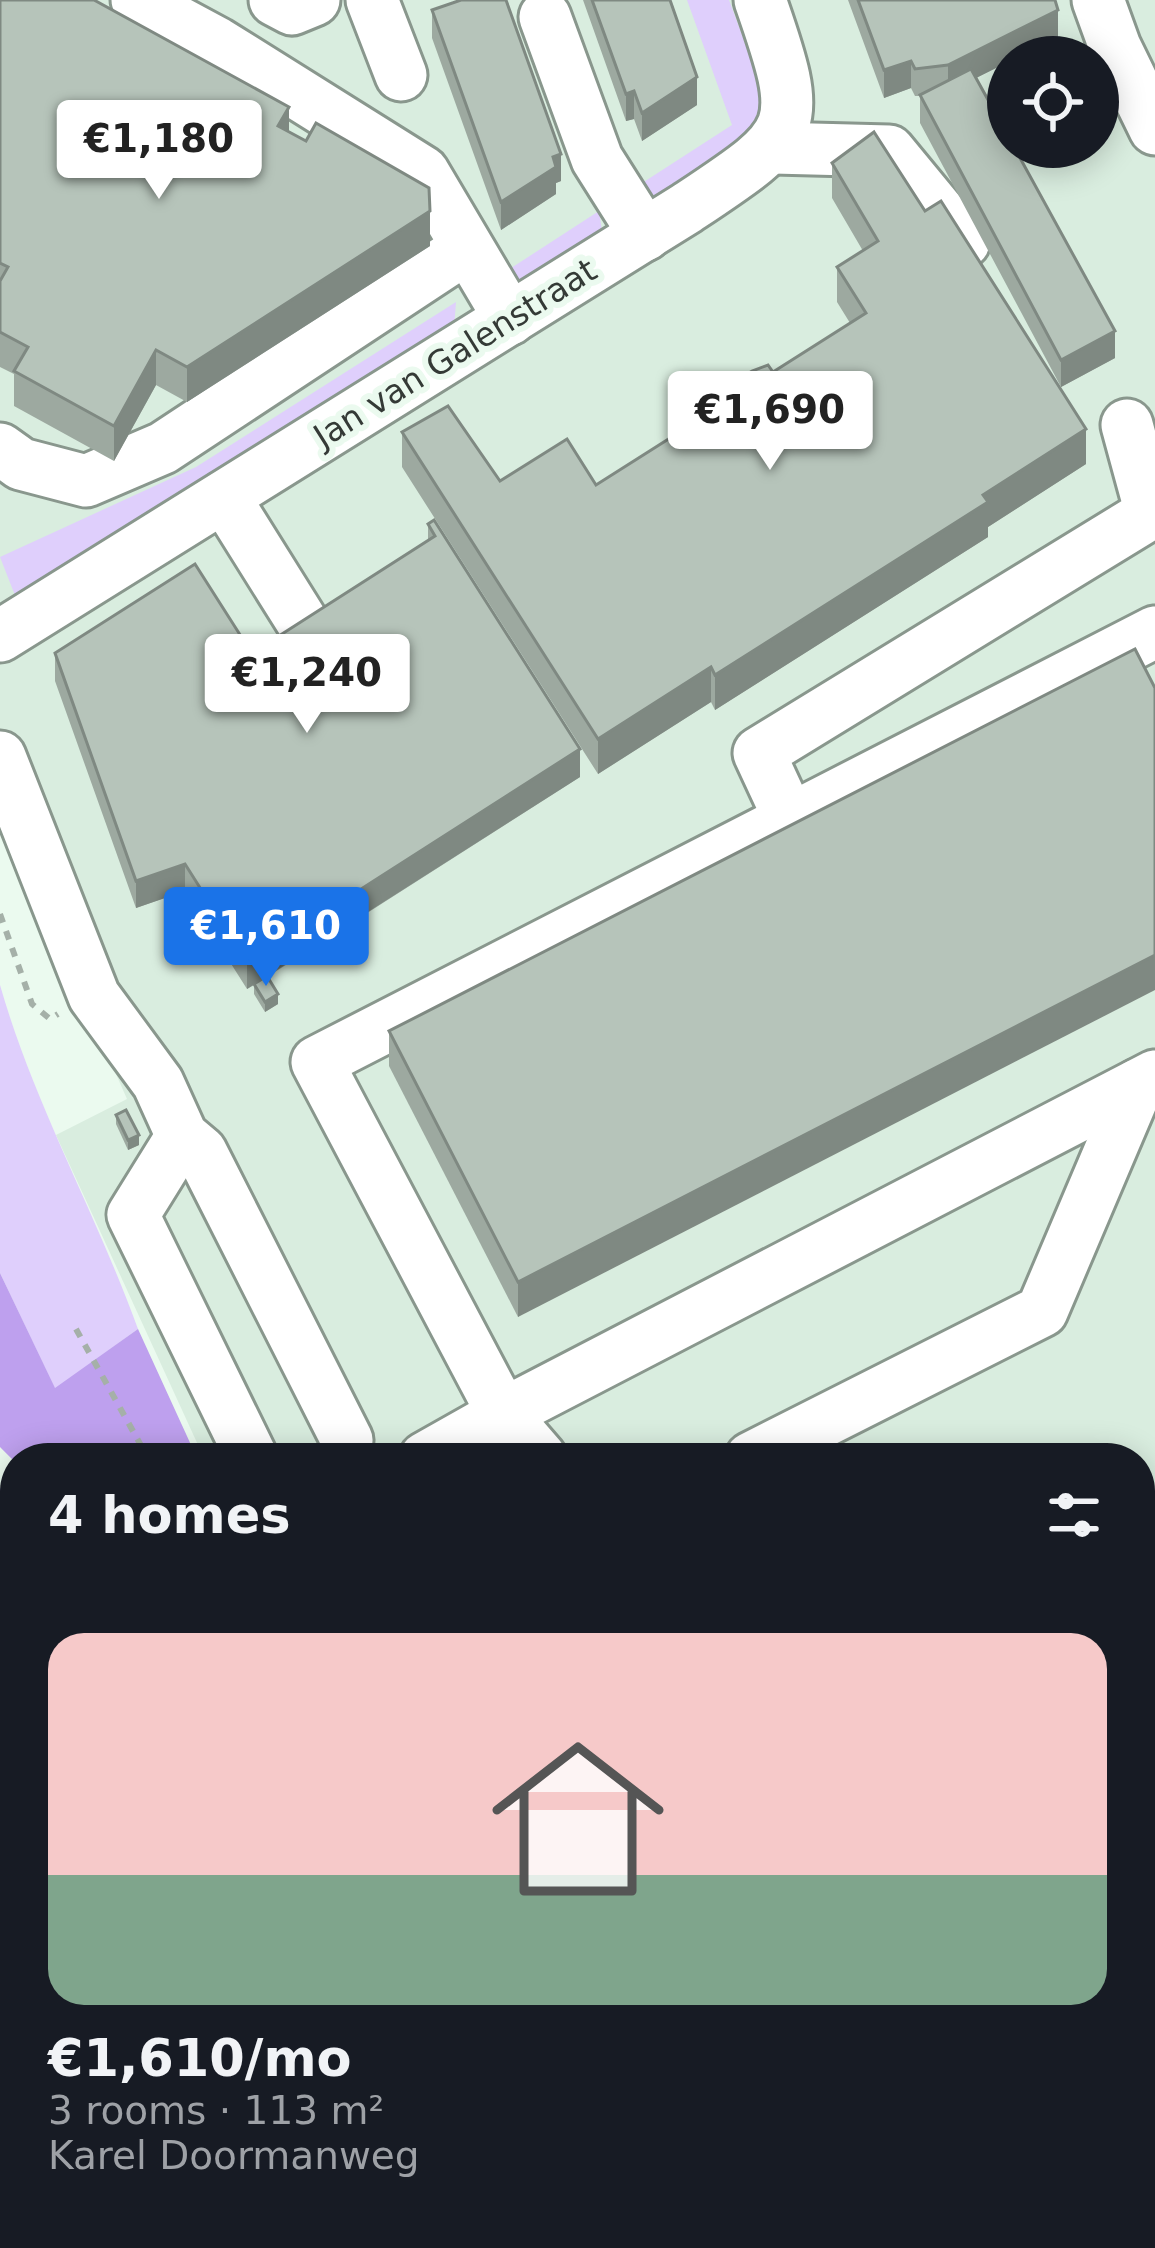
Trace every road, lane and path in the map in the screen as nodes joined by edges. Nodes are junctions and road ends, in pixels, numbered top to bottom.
1 (137, 0) edge
2 (275, 0) edge
3 (314, 0) edge
4 (372, 0) edge
5 (760, 0) edge
6 (1098, 0) edge
7 (545, 17) dead end
8 (401, 75) dead end
9 (1155, 129) edge
10 (774, 148) junction
11 (645, 235) junction
12 (964, 242) edge
13 (465, 249) junction
14 (510, 319) junction
15 (1127, 424) dead end
16 (0, 449) edge
17 (224, 497) junction
18 (1153, 516) edge
19 (306, 628) edge
20 (1155, 632) edge
21 (0, 636) edge
22 (0, 757) edge
23 (790, 820) junction
24 (0, 914) edge
25 (94, 996) junction
26 (1146, 1080) edge
27 (182, 1136) junction
28 (76, 1329) dead end
29 (503, 1414) junction
30 (140, 1443) edge
31 (245, 1443) edge
32 (346, 1443) edge
33 (452, 1443) edge
34 (528, 1443) edge
35 (781, 1443) edge

1 - 13 street
2 - 3 street
4 - 8 street
5 - 10 street
6 - 9 street
7 - 11 street
10 - 11 street, Jan van Galenstraat
10 - 12 street
11 - 14 street, Jan van Galenstraat
13 - 14 street
13 - 16 street
14 - 17 street, Jan van Galenstraat
15 - 18 street
17 - 19 street
17 - 21 street, Jan van Galenstraat
18 - 23 street
20 - 23 street
22 - 25 street
23 - 29 street
24 - 25 path
25 - 27 street
26 - 29 street
26 - 35 street
27 - 31 street
27 - 32 street
28 - 30 path
29 - 33 street
29 - 34 street

